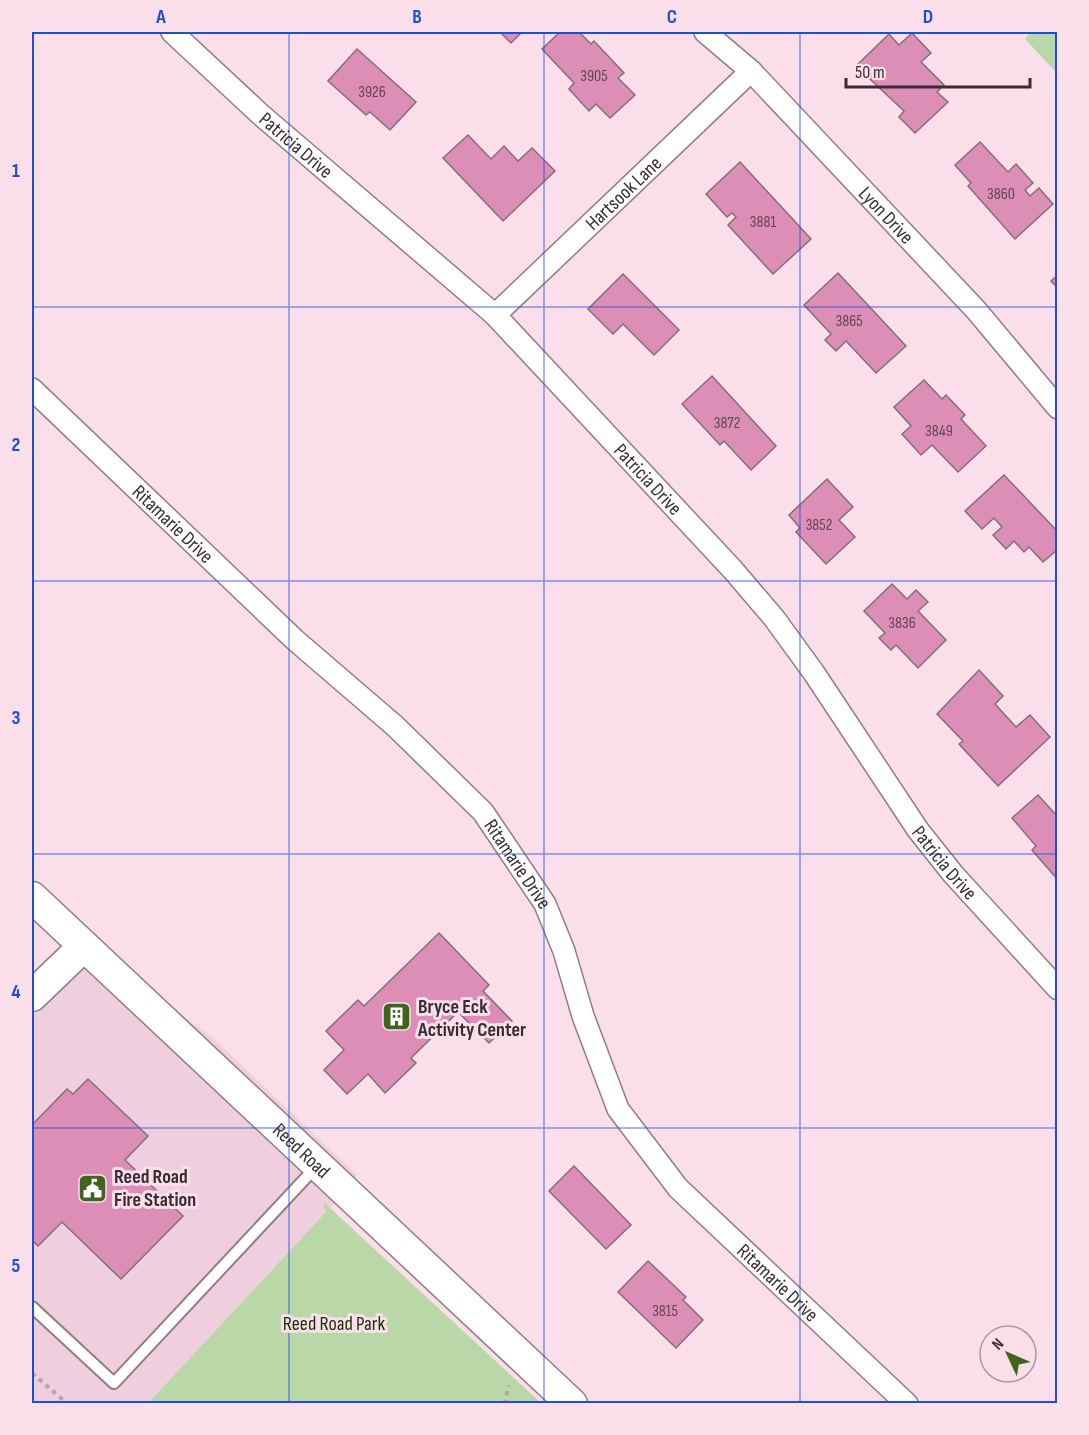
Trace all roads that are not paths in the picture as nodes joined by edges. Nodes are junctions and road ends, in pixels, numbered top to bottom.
1 (172, 32) edge
2 (705, 32) edge
3 (751, 71) junction
4 (495, 315) junction
5 (32, 389) edge
6 (1058, 408) edge
7 (32, 897) edge
8 (84, 946) junction
9 (1058, 989) edge
10 (32, 996) edge
11 (317, 1166) junction
12 (32, 1307) edge
13 (572, 1404) edge
14 (907, 1404) edge

1 - 4 street, Patricia Drive
2 - 3 street, Lyon Drive
3 - 4 street, Hartsook Lane
3 - 6 street, Lyon Drive
4 - 9 street, Patricia Drive
5 - 14 street, Ritamarie Drive
7 - 8 main road, Reed Road
8 - 10 main road
8 - 11 main road, Reed Road
11 - 12 lane
11 - 13 main road, Reed Road

